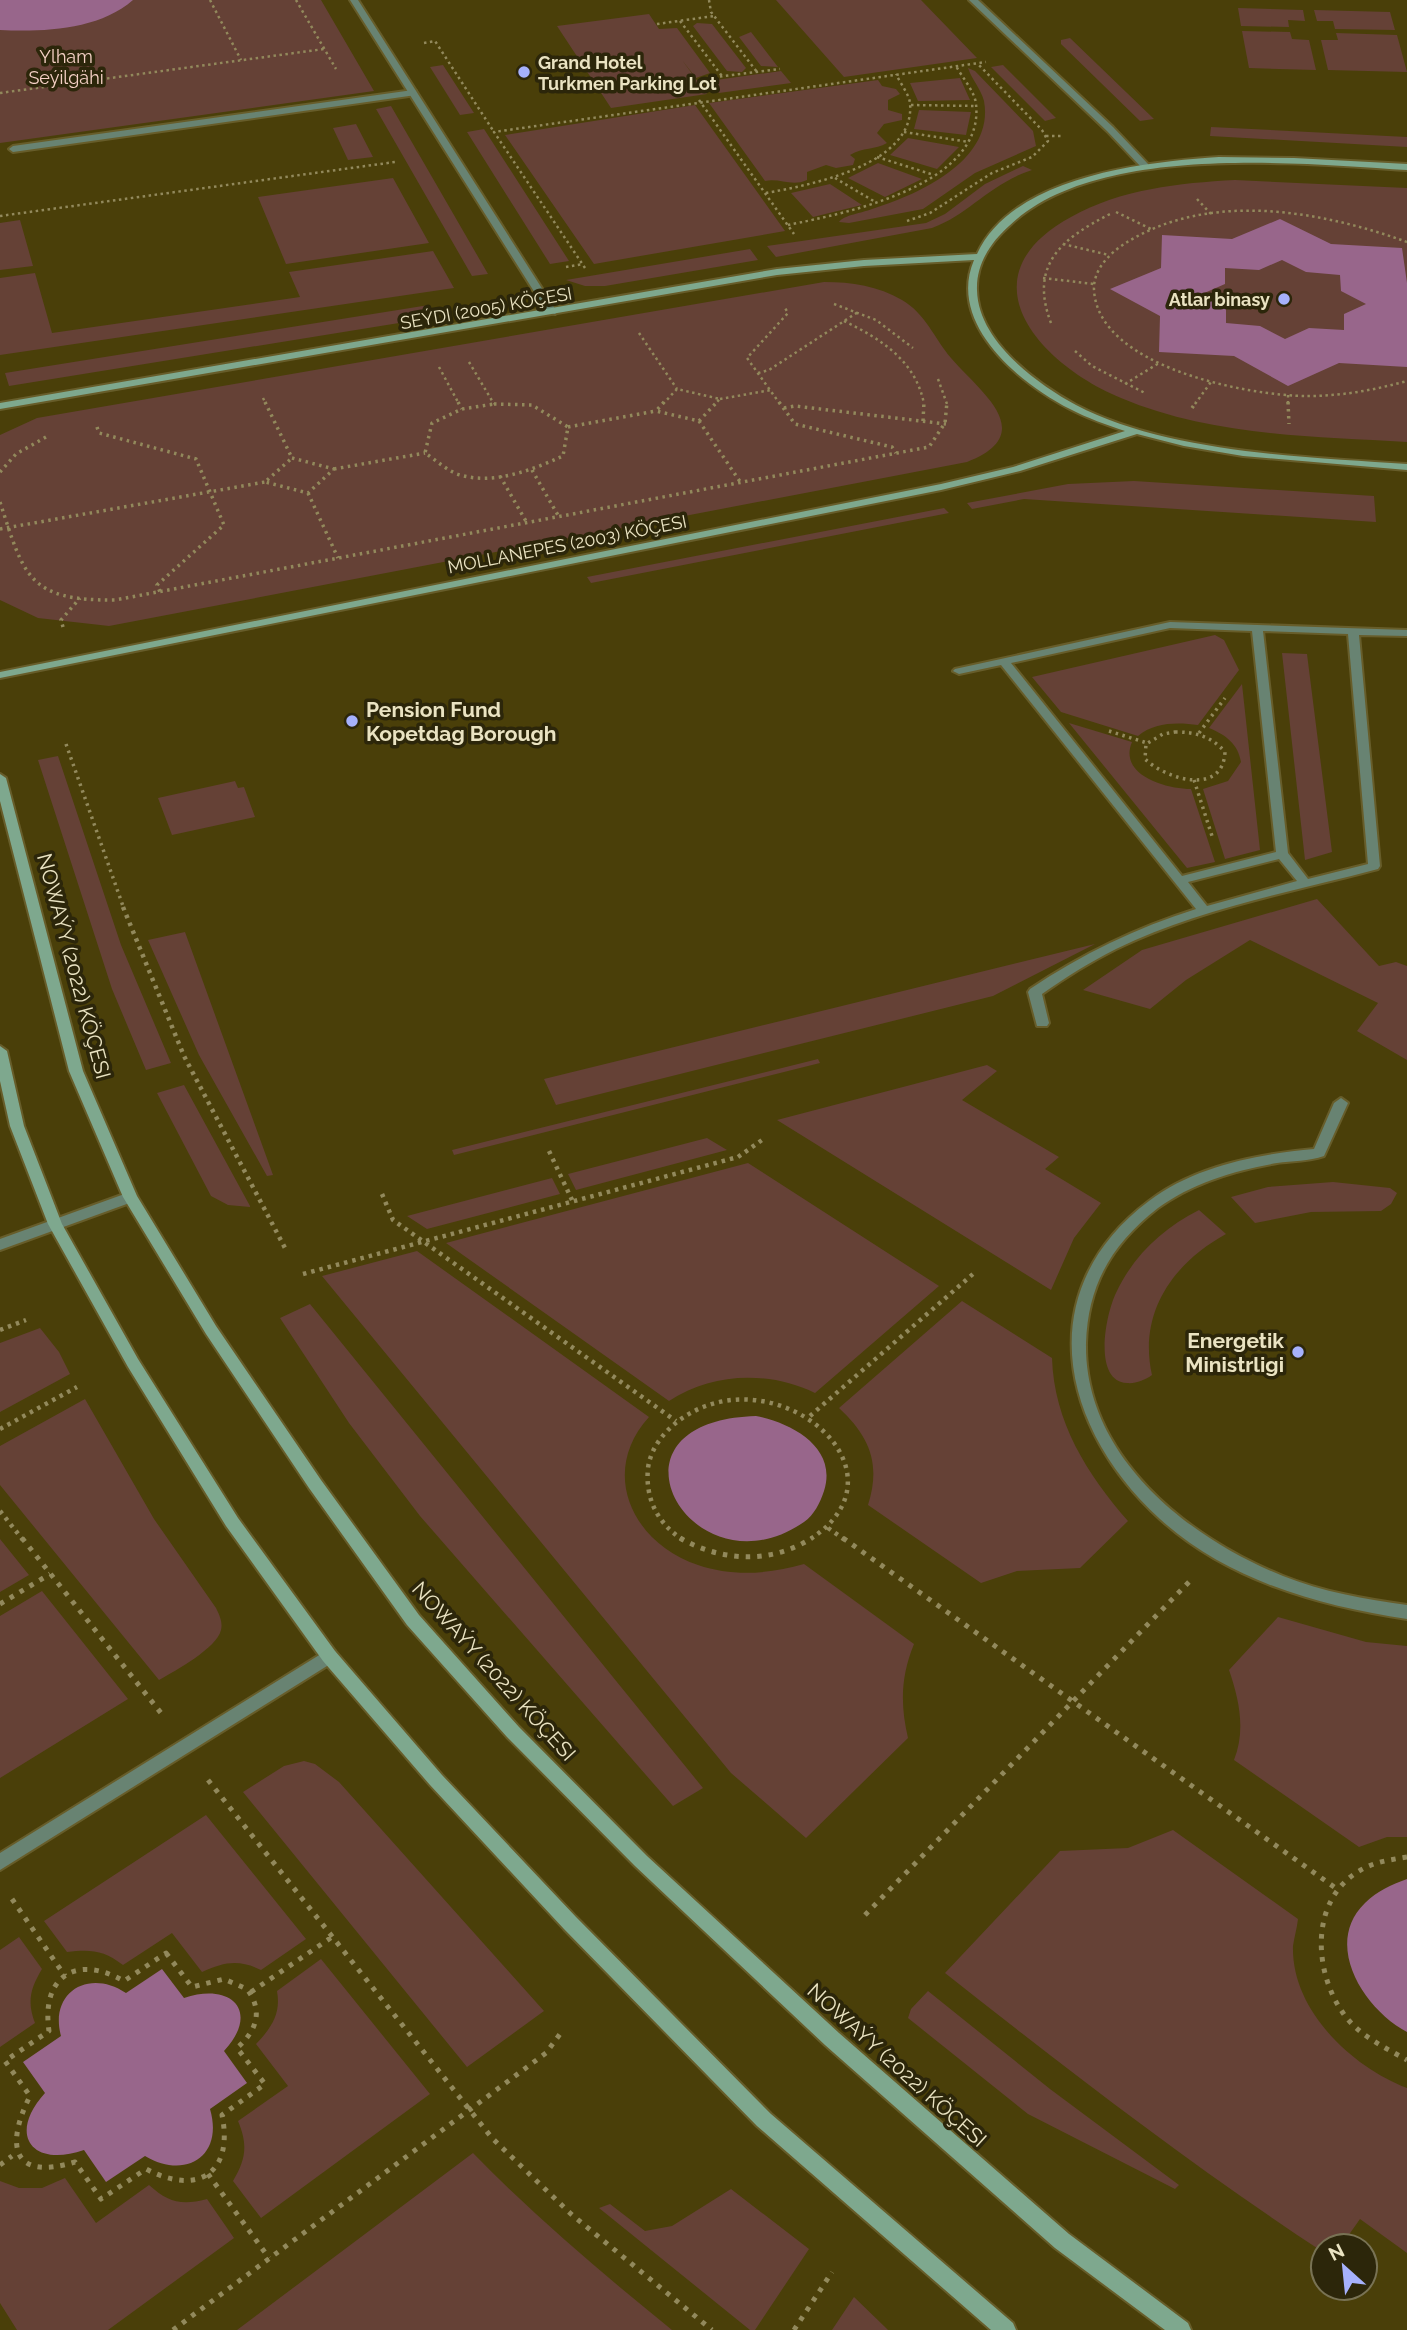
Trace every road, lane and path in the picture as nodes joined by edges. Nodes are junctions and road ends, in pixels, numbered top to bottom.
1 (211, 0) edge
2 (296, 0) edge
3 (354, 0) edge
4 (709, 0) edge
5 (973, 0) edge
6 (715, 16) junction
7 (680, 21) junction
8 (657, 24) dead end
9 (415, 44) dead end
10 (324, 49) junction
11 (982, 52) dead end
12 (241, 60) junction
13 (977, 63) junction
14 (956, 65) junction
15 (779, 69) dead end
16 (336, 70) dead end
17 (757, 72) junction
18 (896, 74) junction
19 (722, 76) junction
20 (708, 78) dead end
21 (0, 93) edge
22 (413, 93) junction
23 (699, 100) junction
24 (911, 105) junction
25 (977, 106) junction
26 (494, 132) junction
27 (904, 132) junction
28 (969, 142) junction
29 (13, 149) dead end
30 (877, 158) junction
31 (395, 162) dead end
32 (1145, 166) junction
33 (1407, 167) edge
34 (935, 176) junction
35 (835, 178) junction
36 (1192, 192) dead end
37 (766, 193) junction
38 (1280, 201) dead end
39 (878, 203) junction
40 (1128, 208) dead end
41 (1116, 211) junction
42 (1280, 212) junction
43 (1210, 214) junction
44 (0, 216) edge
45 (895, 223) dead end
46 (788, 225) junction
47 (1151, 229) junction
48 (782, 237) dead end
49 (1407, 242) edge
50 (1063, 244) junction
51 (1110, 255) junction
52 (979, 257) junction
53 (587, 271) dead end
54 (1043, 278) junction
55 (1095, 284) junction
56 (785, 308) dead end
57 (552, 312) junction
58 (858, 312) dead end
59 (876, 320) dead end
60 (844, 321) junction
61 (1051, 323) dead end
62 (639, 333) dead end
63 (913, 348) dead end
64 (1075, 351) dead end
65 (465, 354) dead end
66 (434, 359) dead end
67 (1159, 363) junction
68 (758, 373) junction
69 (1112, 378) dead end
70 (938, 379) dead end
71 (1407, 381) edge
72 (1211, 382) junction
73 (1125, 384) dead end
74 (677, 389) junction
75 (771, 390) junction
76 (1288, 394) junction
77 (264, 398) dead end
78 (720, 399) junction
79 (494, 404) junction
80 (0, 406) edge
81 (783, 408) junction
82 (463, 409) junction
83 (1191, 409) dead end
84 (656, 411) junction
85 (699, 421) junction
86 (923, 421) junction
87 (946, 424) junction
88 (1289, 425) dead end
89 (97, 427) dead end
90 (568, 427) junction
91 (1136, 431) junction
92 (425, 453) junction
93 (896, 453) junction
94 (292, 458) junction
95 (1407, 467) edge
96 (334, 469) junction
97 (532, 470) junction
98 (500, 477) junction
99 (265, 481) junction
100 (741, 483) junction
101 (210, 491) junction
102 (307, 493) junction
103 (0, 502) edge
104 (559, 517) junction
105 (527, 523) junction
106 (8, 528) junction
107 (0, 529) edge
108 (339, 558) junction
109 (160, 592) junction
110 (80, 598) junction
111 (61, 621) dead end
112 (1257, 628) junction
113 (1353, 631) junction
114 (1407, 633) edge
115 (1003, 660) junction
116 (959, 671) dead end
117 (0, 675) edge
118 (66, 744) dead end
119 (0, 778) edge
120 (1194, 780) junction
121 (1282, 854) junction
122 (1227, 868) junction
123 (1181, 880) junction
124 (1306, 884) junction
125 (1205, 911) junction
126 (1042, 1023) dead end
127 (0, 1051) edge
128 (4, 1084) edge
129 (1341, 1103) dead end
130 (762, 1140) dead end
131 (549, 1151) dead end
132 (382, 1194) dead end
133 (130, 1197) junction
134 (572, 1200) junction
135 (55, 1224) junction
136 (421, 1240) junction
137 (0, 1245) edge
138 (285, 1248) dead end
139 (303, 1274) dead end
140 (973, 1274) dead end
141 (26, 1320) dead end
142 (0, 1330) edge
143 (77, 1387) dead end
144 (810, 1416) junction
145 (676, 1421) junction
146 (0, 1429) edge
147 (0, 1511) edge
148 (828, 1528) junction
149 (1217, 1552) junction
150 (50, 1574) junction
151 (0, 1604) edge
152 (1407, 1612) edge
153 (329, 1656) junction
154 (1073, 1702) junction
155 (184, 1746) junction
156 (1407, 1857) edge
157 (0, 1862) edge
158 (1337, 1888) junction
159 (6, 1890) dead end
160 (864, 1915) dead end
161 (332, 1937) junction
162 (65, 1976) junction
163 (251, 1992) junction
164 (563, 2030) dead end
165 (1407, 2060) edge
166 (470, 2109) junction
167 (10, 2125) dead end
168 (7, 2136) dead end
169 (12, 2156) junction
170 (0, 2165) edge
171 (208, 2174) junction
172 (269, 2258) junction
173 (832, 2272) dead end
174 (173, 2330) edge
175 (712, 2330) edge
176 (794, 2330) edge
177 (1006, 2330) edge
178 (1181, 2330) edge

1 - 12 path
2 - 10 path
3 - 22 street
4 - 6 path
5 - 32 street
6 - 7 path
6 - 17 path
7 - 8 path
7 - 19 path
9 - 26 path
10 - 12 path
10 - 16 path
11 - 13 path
12 - 21 path
13 - 14 path
13 - 45 path
14 - 18 path
14 - 25 path
15 - 17 path
17 - 19 path
18 - 23 path
18 - 24 path
19 - 20 path
22 - 29 street
22 - 57 street
23 - 26 path
23 - 37 path
24 - 25 path
24 - 27 path
25 - 28 path
26 - 53 path
27 - 28 path
27 - 30 path
28 - 34 path
30 - 34 path
30 - 35 path
31 - 44 path
32 - 33 street
32 - 52 street
34 - 39 path
35 - 37 path
35 - 39 path
36 - 43 path
37 - 46 path
38 - 42 path
39 - 46 path
40 - 41 path
41 - 47 path
41 - 50 path
42 - 43 path
42 - 49 path
43 - 47 path
46 - 48 path
47 - 51 path
50 - 51 path
50 - 54 path
51 - 55 path
52 - 57 street, SEÝDI (2005) KÖÇESI
52 - 91 street
54 - 55 path
54 - 61 path
55 - 67 path
56 - 68 path
57 - 80 street, SEÝDI (2005) KÖÇESI
58 - 60 path
59 - 63 path
60 - 68 path
60 - 86 path
62 - 74 path
64 - 69 path
65 - 79 path
66 - 82 path
67 - 72 path
67 - 73 path
68 - 75 path
70 - 87 path
71 - 76 path
72 - 76 path
72 - 83 path
74 - 78 path
74 - 84 path
75 - 78 path
75 - 81 path
76 - 88 path
77 - 94 path
78 - 85 path
79 - 82 path
79 - 90 path
81 - 86 path
81 - 93 path
82 - 92 path
84 - 85 path
84 - 90 path
85 - 100 path
86 - 87 path
87 - 93 path
89 - 101 path
90 - 97 path
91 - 95 street
91 - 117 street, MOLLANEPES (2003) KÖÇESI
92 - 96 path
92 - 98 path
93 - 100 path
94 - 96 path
94 - 99 path
96 - 102 path
97 - 98 path
97 - 104 path
98 - 105 path
99 - 101 path
99 - 102 path
100 - 104 path
101 - 106 path
101 - 109 path
102 - 108 path
103 - 106 path
104 - 105 path
105 - 108 path
106 - 107 path
106 - 110 path
108 - 109 path
109 - 110 path
110 - 111 path
112 - 113 street
112 - 115 street
112 - 121 street
113 - 114 street
113 - 124 street
115 - 116 street
115 - 123 street
118 - 138 path
119 - 133 street, NOWAÝY (2022) KÖÇESI
120 - 120 path
120 - 122 path
121 - 122 street
121 - 124 street
122 - 123 street
123 - 125 street
124 - 125 street
125 - 126 street
127 - 128 street
128 - 135 street
129 - 149 street
130 - 134 path
131 - 134 path
132 - 136 path
133 - 135 street
133 - 178 street, NOWAÝY (2022) KÖÇESI
134 - 136 path
135 - 137 street
135 - 153 street
136 - 139 path
136 - 145 path
140 - 144 path
141 - 142 path
143 - 146 path
144 - 145 path
144 - 148 path
145 - 148 path
147 - 150 path
148 - 154 path
149 - 152 street
149 - 154 path
150 - 151 path
150 - 155 path
153 - 155 street
153 - 177 street
154 - 158 path
154 - 160 path
155 - 157 street
155 - 161 path
156 - 158 path
158 - 165 path
159 - 162 path
161 - 163 path
161 - 166 path
162 - 163 path
162 - 167 path
163 - 171 path
164 - 166 path
166 - 172 path
166 - 175 path
168 - 169 path
169 - 170 path
169 - 171 path
171 - 172 path
172 - 174 path
173 - 176 path

